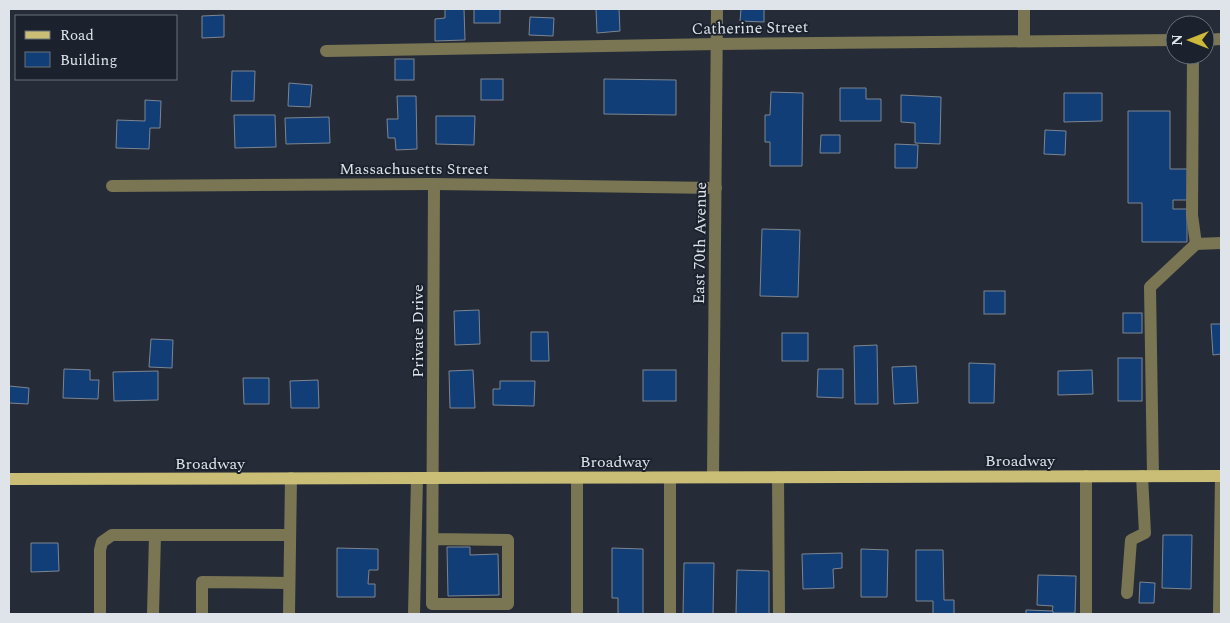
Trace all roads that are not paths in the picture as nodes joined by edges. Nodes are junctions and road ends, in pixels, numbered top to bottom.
1 (717, 9) edge
2 (1024, 9) edge
3 (1024, 40) junction
4 (1165, 40) edge
5 (717, 44) junction
6 (326, 50) dead end
7 (1193, 65) edge
8 (434, 184) junction
9 (112, 186) dead end
10 (716, 188) junction
11 (1221, 243) edge
12 (1196, 244) junction
13 (1086, 476) junction
14 (1147, 476) junction
15 (1221, 476) edge
16 (713, 477) junction
17 (778, 477) junction
18 (291, 478) junction
19 (417, 478) junction
20 (433, 478) junction
21 (577, 478) junction
22 (670, 478) junction
23 (9, 479) edge
24 (155, 535) junction
25 (290, 535) junction
26 (433, 539) junction
27 (289, 583) junction
28 (1127, 593) dead end
29 (577, 611) dead end
30 (100, 614) edge
31 (153, 614) edge
32 (202, 614) edge
33 (289, 614) edge
34 (414, 614) edge
35 (670, 614) edge
36 (779, 614) edge
37 (1086, 614) edge
38 (1219, 614) edge

1 - 5 street, East 70th Avenue
2 - 3 street
3 - 4 street, Catherine Street
3 - 5 street, Catherine Street
5 - 6 street, Catherine Street
5 - 10 street, East 70th Avenue
7 - 12 street
8 - 9 street, Massachusetts Street
8 - 10 street, Massachusetts Street
8 - 20 street, Private Drive
10 - 16 street, East 70th Avenue
11 - 12 street
12 - 14 street
13 - 14 main road, Broadway
13 - 17 main road, Broadway
13 - 37 street
14 - 15 main road, Broadway
14 - 28 street
15 - 38 street
16 - 17 main road, Broadway
16 - 22 main road, Broadway
17 - 36 street
18 - 19 main road, Broadway
18 - 23 main road, Broadway
18 - 25 street
19 - 20 main road, Broadway
19 - 34 street
20 - 21 main road, Broadway
20 - 26 street, Private Drive
21 - 22 main road, Broadway
21 - 29 street
22 - 35 street
24 - 25 street
24 - 30 street
24 - 31 street
25 - 27 street
26 - 26 street, Private Drive
27 - 32 street
27 - 33 street

